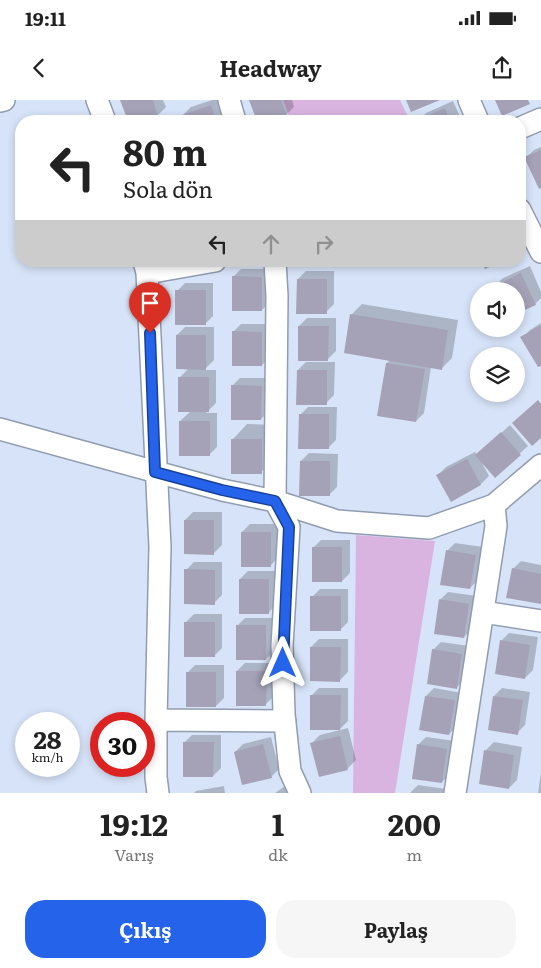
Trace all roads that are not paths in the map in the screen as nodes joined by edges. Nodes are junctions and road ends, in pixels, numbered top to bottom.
1 (4, 100) edge
2 (97, 100) edge
3 (229, 100) edge
4 (469, 100) edge
5 (0, 101) edge
6 (103, 115) edge
7 (233, 115) edge
8 (475, 115) edge
9 (541, 118) edge
10 (526, 125) edge
11 (526, 222) edge
12 (541, 252) edge
13 (145, 267) edge
14 (275, 267) edge
15 (0, 429) edge
16 (155, 472) junction
17 (538, 472) edge
18 (275, 501) junction
19 (494, 505) junction
20 (483, 612) junction
21 (541, 621) edge
22 (156, 720) junction
23 (284, 721) junction
24 (158, 793) edge
25 (300, 793) edge
26 (455, 793) edge

1 - 5 street
2 - 6 street
3 - 7 street
4 - 8 street
9 - 10 street
11 - 12 street
13 - 16 street
14 - 18 street
15 - 16 street
16 - 18 street
16 - 22 street
17 - 19 street
18 - 19 street
18 - 23 street
19 - 20 street
20 - 21 street
20 - 26 street
22 - 23 street
22 - 24 street
23 - 25 street

